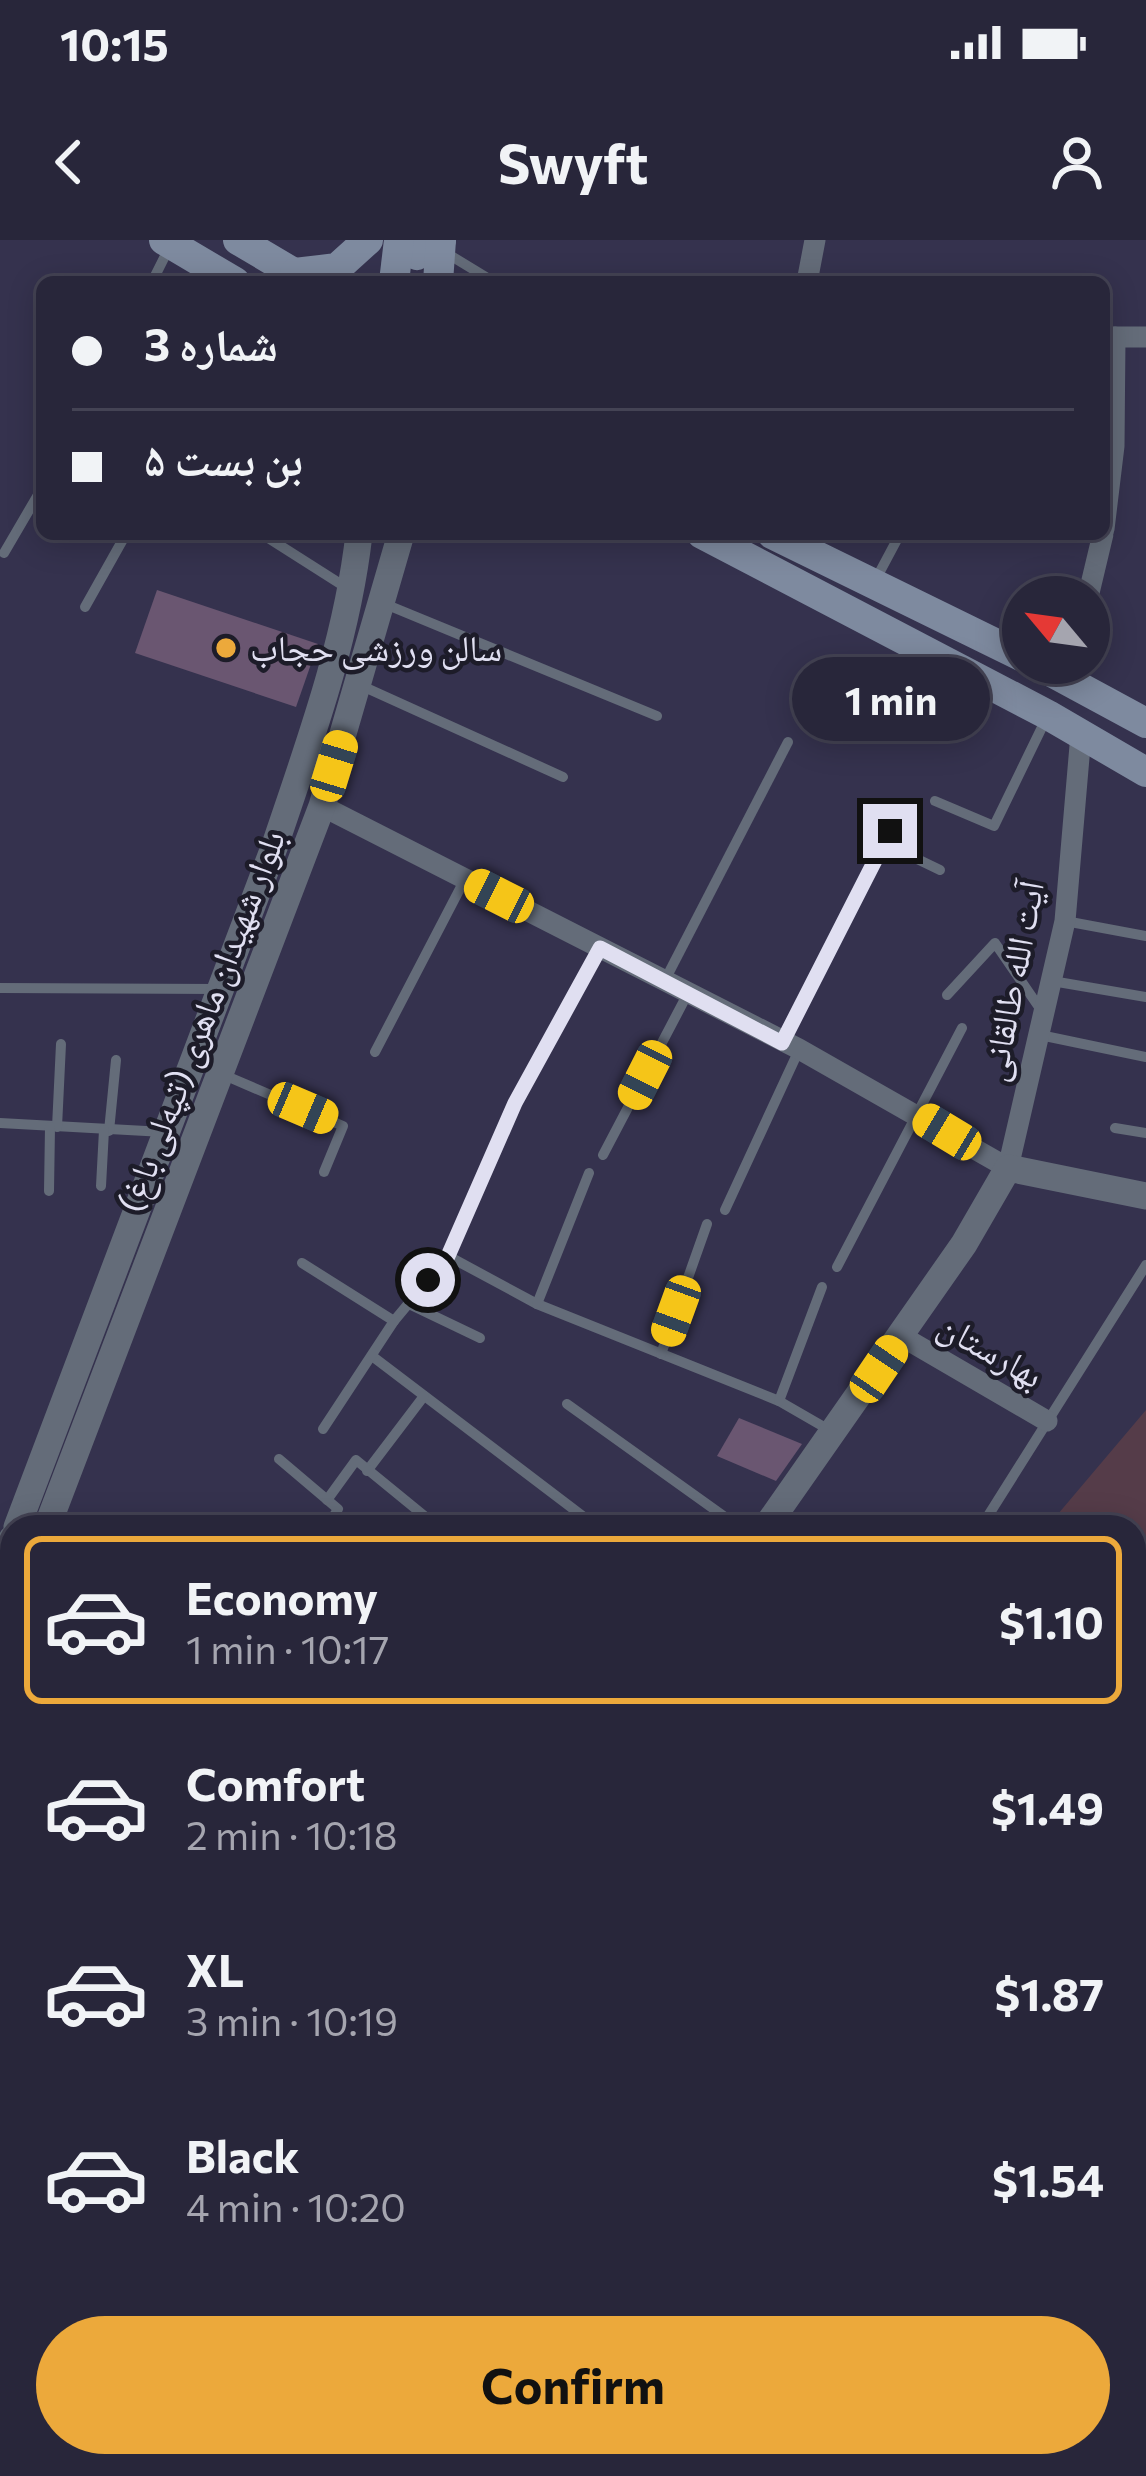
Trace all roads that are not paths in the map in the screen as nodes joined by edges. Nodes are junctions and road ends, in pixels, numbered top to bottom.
1 (238, 240) edge
2 (368, 240) edge
3 (400, 240) edge
4 (815, 240) edge
5 (167, 242) edge
6 (441, 245) edge
7 (286, 274) edge
8 (154, 276) edge
9 (225, 276) edge
10 (395, 276) edge
11 (438, 276) edge
12 (485, 276) edge
13 (808, 276) edge
14 (1110, 337) edge
15 (1146, 337) edge
16 (1110, 480) edge
17 (36, 498) edge
18 (123, 540) edge
19 (271, 540) edge
20 (358, 540) edge
21 (399, 540) edge
22 (713, 540) edge
23 (785, 540) edge
24 (897, 540) edge
25 (1102, 540) edge
26 (4, 554) dead end
27 (1093, 576) edge
28 (875, 582) junction
29 (353, 592) junction
30 (382, 602) junction
31 (85, 607) dead end
32 (1002, 646) edge
33 (358, 684) junction
34 (1086, 684) edge
35 (1048, 715) junction
36 (657, 716) dead end
37 (1146, 723) edge
38 (1082, 734) junction
39 (788, 742) dead end
40 (1146, 772) edge
41 (563, 777) dead end
42 (935, 801) dead end
43 (322, 806) junction
44 (940, 870) dead end
45 (466, 879) junction
46 (1066, 921) junction
47 (1146, 937) edge
48 (600, 948) junction
49 (1049, 981) junction
50 (664, 982) junction
51 (0, 988) edge
52 (220, 989) junction
53 (947, 994) dead end
54 (687, 995) junction
55 (1146, 997) edge
56 (1042, 1024) junction
57 (962, 1028) dead end
58 (61, 1044) dead end
59 (790, 1046) junction
60 (375, 1052) dead end
61 (1146, 1057) edge
62 (116, 1060) dead end
63 (221, 1073) junction
64 (917, 1113) junction
65 (0, 1124) edge
66 (53, 1127) junction
67 (1115, 1127) dead end
68 (106, 1131) junction
69 (166, 1132) junction
70 (1146, 1133) edge
71 (604, 1155) dead end
72 (1008, 1168) junction
73 (324, 1172) dead end
74 (589, 1173) dead end
75 (101, 1186) dead end
76 (50, 1191) dead end
77 (1146, 1196) edge
78 (725, 1210) dead end
79 (707, 1224) dead end
80 (448, 1256) junction
81 (302, 1263) dead end
82 (1146, 1265) edge
83 (837, 1267) dead end
84 (823, 1287) dead end
85 (409, 1304) junction
86 (537, 1304) junction
87 (394, 1322) junction
88 (901, 1336) junction
89 (480, 1338) dead end
90 (661, 1354) junction
91 (372, 1356) junction
92 (424, 1396) junction
93 (779, 1401) junction
94 (568, 1404) dead end
95 (1048, 1421) junction
96 (323, 1429) dead end
97 (835, 1433) junction
98 (279, 1459) dead end
99 (367, 1471) junction
100 (327, 1500) junction
101 (21, 1515) edge
102 (52, 1515) edge
103 (334, 1515) edge
104 (423, 1515) edge
105 (581, 1515) edge
106 (722, 1515) edge
107 (775, 1515) edge
108 (989, 1515) edge

1 - 7 main road
2 - 7 main road
3 - 6 main road
3 - 10 main road
4 - 13 street
5 - 8 lane
5 - 9 main road
6 - 11 main road
6 - 12 lane
14 - 15 street
14 - 16 street
17 - 26 lane
18 - 31 lane
19 - 29 lane
20 - 29 street, بلوار شهیدان ماهری (تپه‌لی باغ)
21 - 30 street, بلوار شهیدان ماهری (تپه‌لی باغ)
22 - 35 main road
23 - 28 main road
24 - 28 lane
25 - 27 street
28 - 32 main road
29 - 30 street
29 - 52 street, بلوار شهیدان ماهری (تپه‌لی باغ)
30 - 33 street, بلوار شهیدان ماهری (تپه‌لی باغ)
30 - 36 lane
33 - 41 lane
33 - 43 street, بلوار شهیدان ماهری (تپه‌لی باغ)
34 - 37 main road
35 - 38 main road
35 - 42 lane
38 - 40 main road
38 - 46 street, آیت الله طالقانی
39 - 50 lane
43 - 45 street
43 - 63 street, بلوار شهیدان ماهری (تپه‌لی باغ)
44 - 59 lane
45 - 48 street
45 - 60 lane
46 - 47 lane
46 - 49 street, آیت الله طالقانی
48 - 50 street
48 - 80 lane
49 - 55 lane
49 - 56 street, آیت الله طالقانی
50 - 54 street
51 - 52 lane
52 - 69 street, بلوار شهیدان ماهری (تپه‌لی باغ)
53 - 56 lane
54 - 59 street
54 - 71 lane
56 - 61 lane
56 - 72 street, آیت الله طالقانی
57 - 64 lane
58 - 66 lane
59 - 64 street
59 - 78 lane
62 - 68 lane
63 - 73 lane
63 - 102 street, بلوار شهیدان ماهری (تپه‌لی باغ)
64 - 72 street
64 - 83 lane
65 - 66 lane
66 - 68 lane
66 - 76 lane
67 - 70 lane
68 - 69 lane
68 - 75 lane
69 - 101 street, بلوار شهیدان ماهری (تپه‌لی باغ)
72 - 77 street
72 - 88 street, آیت الله طالقانی
74 - 86 lane
79 - 90 lane
80 - 85 lane
80 - 86 lane
81 - 87 lane
82 - 95 lane
84 - 93 lane
85 - 87 lane
85 - 89 lane
86 - 90 lane
87 - 91 lane
88 - 95 street, بهارستان
88 - 97 street, آیت الله طالقانی
90 - 93 lane
91 - 92 lane
91 - 96 lane
92 - 99 lane
92 - 105 lane
93 - 97 lane
94 - 106 lane
95 - 108 lane
97 - 107 street, آیت الله طالقانی
98 - 100 lane
99 - 100 lane
99 - 104 lane
100 - 103 lane

